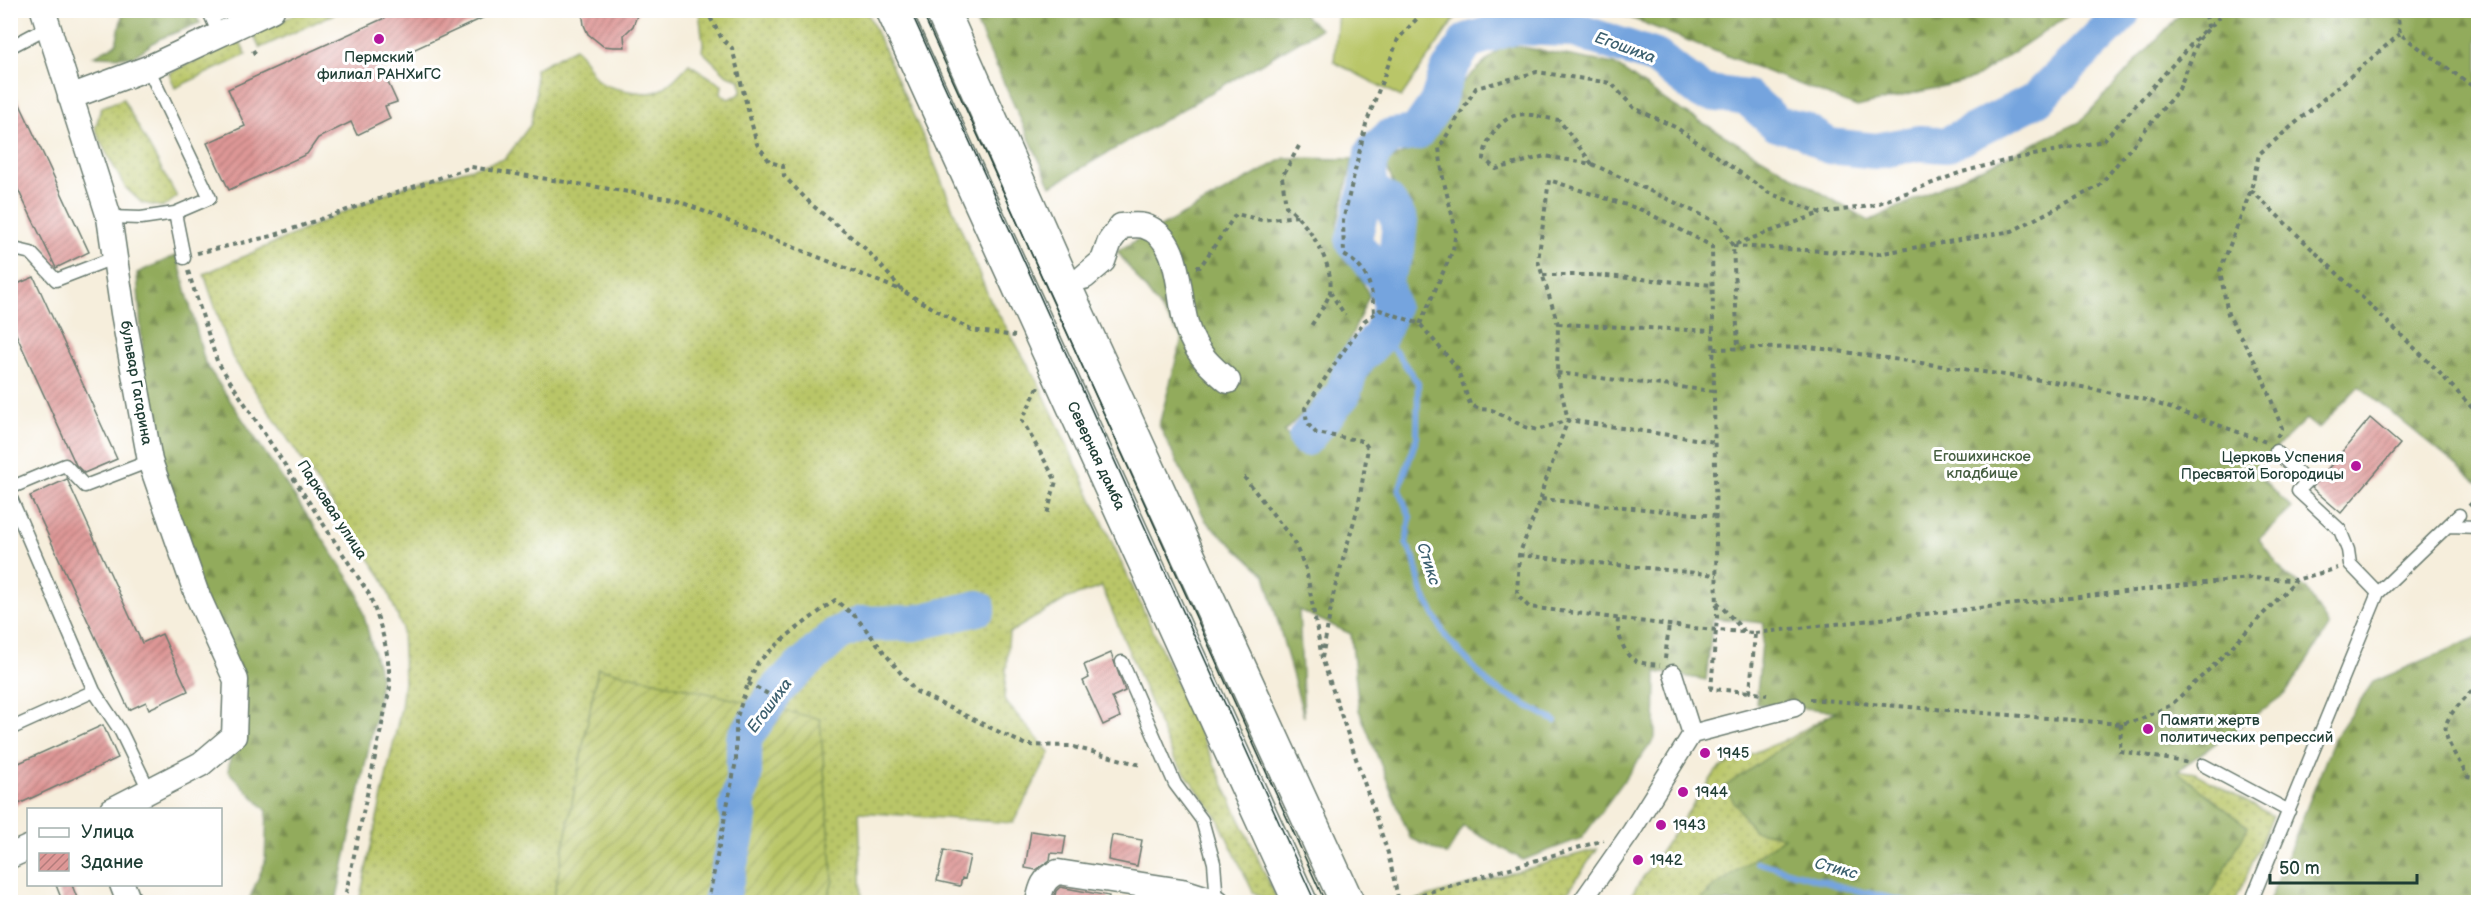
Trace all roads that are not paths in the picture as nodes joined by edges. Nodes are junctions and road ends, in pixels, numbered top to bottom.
1 (228, 10) edge
2 (272, 10) edge
3 (892, 10) edge
4 (942, 10) edge
5 (46, 19) edge
6 (213, 21) edge
7 (10, 47) edge
8 (148, 68) junction
9 (70, 97) junction
10 (175, 213) junction
11 (109, 216) junction
12 (10, 248) edge
13 (116, 257) junction
14 (183, 258) road end
15 (1084, 277) dead end
16 (1228, 381) dead end
17 (2276, 451) dead end
18 (150, 461) junction
19 (10, 488) edge
20 (10, 496) edge
21 (2459, 515) dead end
22 (2450, 526) junction
23 (2478, 527) edge
24 (2378, 593) junction
25 (1122, 662) dead end
26 (1673, 674) dead end
27 (94, 691) junction
28 (1801, 703) road end
29 (10, 729) edge
30 (1692, 734) junction
31 (2203, 765) road end
32 (149, 790) junction
33 (116, 808) edge
34 (2289, 811) junction
35 (27, 848) edge
36 (10, 856) edge
37 (122, 886) edge
38 (1217, 902) edge
39 (129, 903) edge
40 (1038, 903) edge
41 (1300, 903) edge
42 (1347, 903) edge
43 (1582, 903) edge
44 (2251, 903) edge

1 - 6 lane
2 - 6 street
3 - 41 main road, Северная дамба
4 - 42 main road
5 - 7 lane
5 - 9 street, бульвар Гагарина
6 - 8 street
8 - 9 street
8 - 10 lane
9 - 11 street, бульвар Гагарина
10 - 11 lane
10 - 14 lane
11 - 13 street, бульвар Гагарина
12 - 13 lane
13 - 18 street, бульвар Гагарина
15 - 16 street
17 - 24 lane
18 - 19 lane
18 - 32 street, бульвар Гагарина
20 - 27 lane
21 - 22 lane
22 - 23 lane
22 - 24 lane
24 - 34 lane
25 - 38 lane
26 - 30 street
27 - 29 lane
27 - 32 lane
28 - 30 street
30 - 43 street
31 - 34 lane
32 - 33 street, бульвар Гагарина
34 - 44 lane
35 - 36 street
37 - 39 street
38 - 40 street

